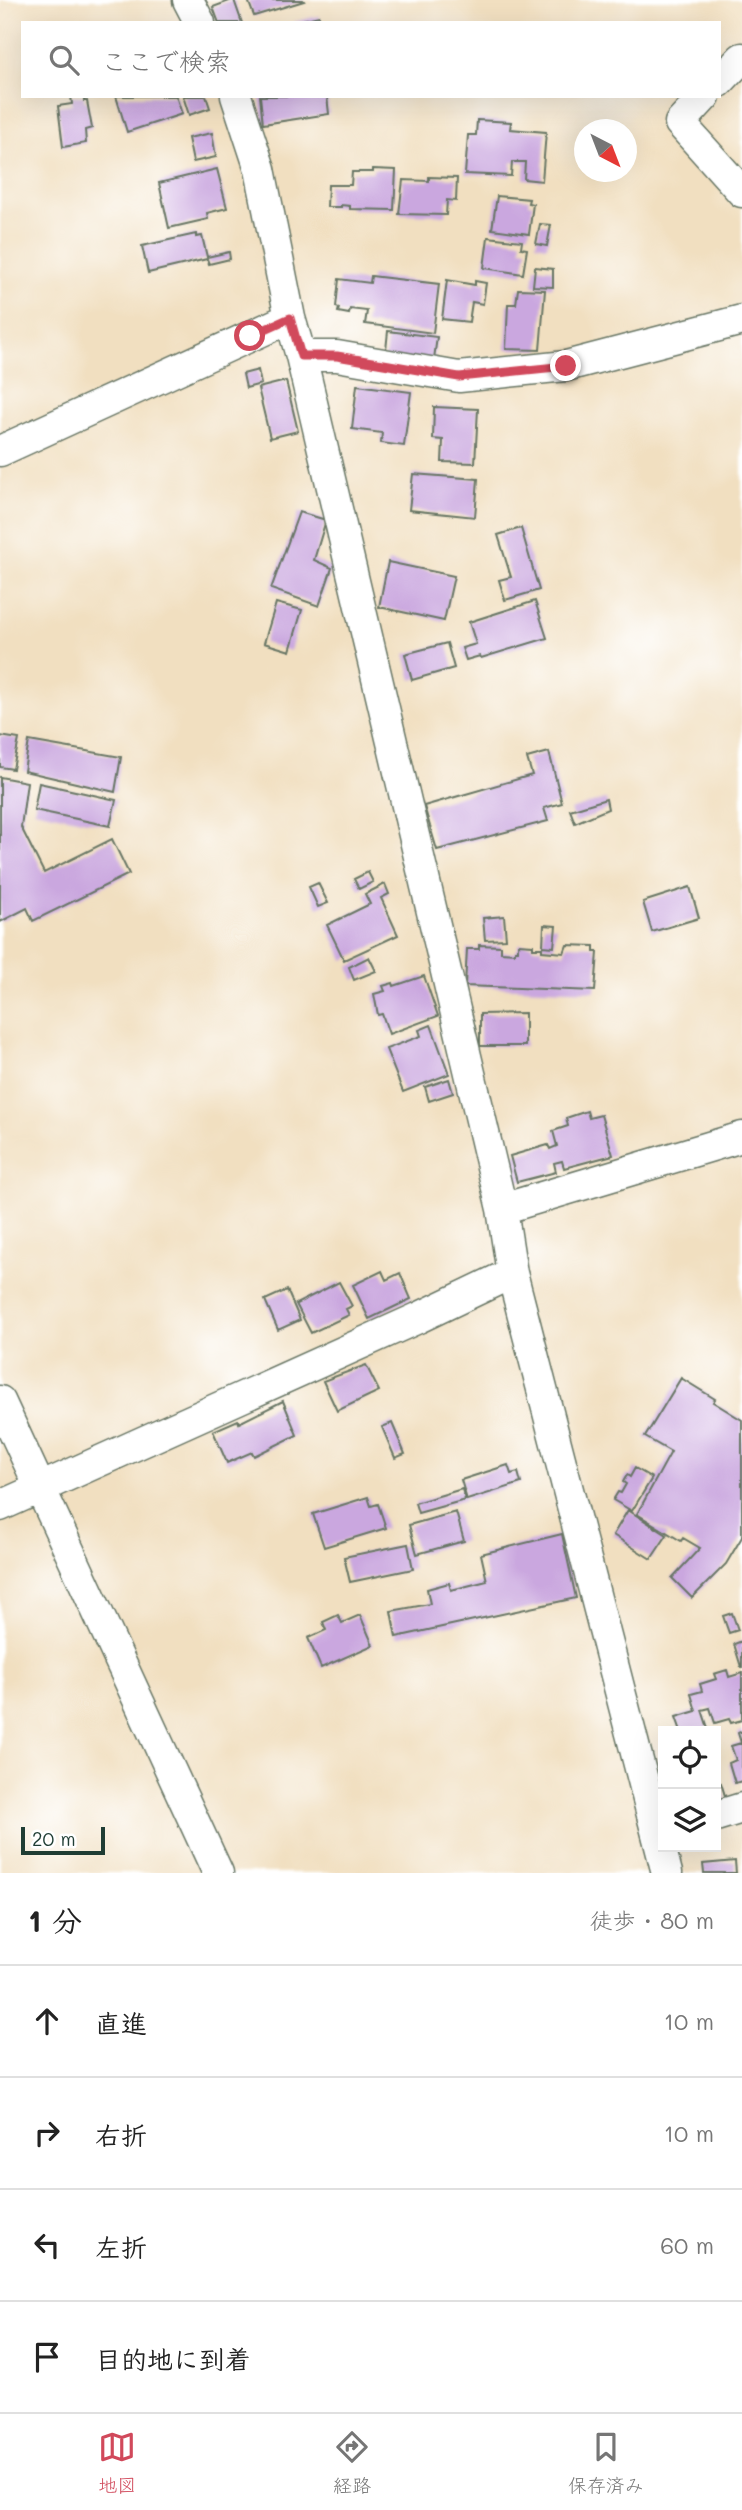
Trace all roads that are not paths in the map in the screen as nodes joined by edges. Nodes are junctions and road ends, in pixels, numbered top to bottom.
1 (188, 0) edge
2 (199, 21) edge
3 (742, 58) edge
4 (721, 80) edge
5 (237, 98) edge
6 (703, 98) edge
7 (742, 192) edge
8 (290, 318) junction
9 (742, 320) edge
10 (301, 356) junction
11 (0, 451) edge
12 (742, 1137) edge
13 (502, 1209) junction
14 (512, 1273) junction
15 (0, 1401) edge
16 (41, 1488) junction
17 (0, 1506) edge
18 (742, 1808) edge
19 (721, 1814) edge
20 (658, 1824) edge
21 (663, 1852) edge
22 (218, 1873) edge
23 (667, 1873) edge

1 - 2 street
3 - 4 street
5 - 8 street
6 - 7 street
8 - 10 street
8 - 11 street
9 - 10 street
10 - 13 street
12 - 13 street
13 - 14 street
14 - 16 street
14 - 20 street
15 - 16 street
16 - 17 street
16 - 22 street
18 - 19 street
21 - 23 street

